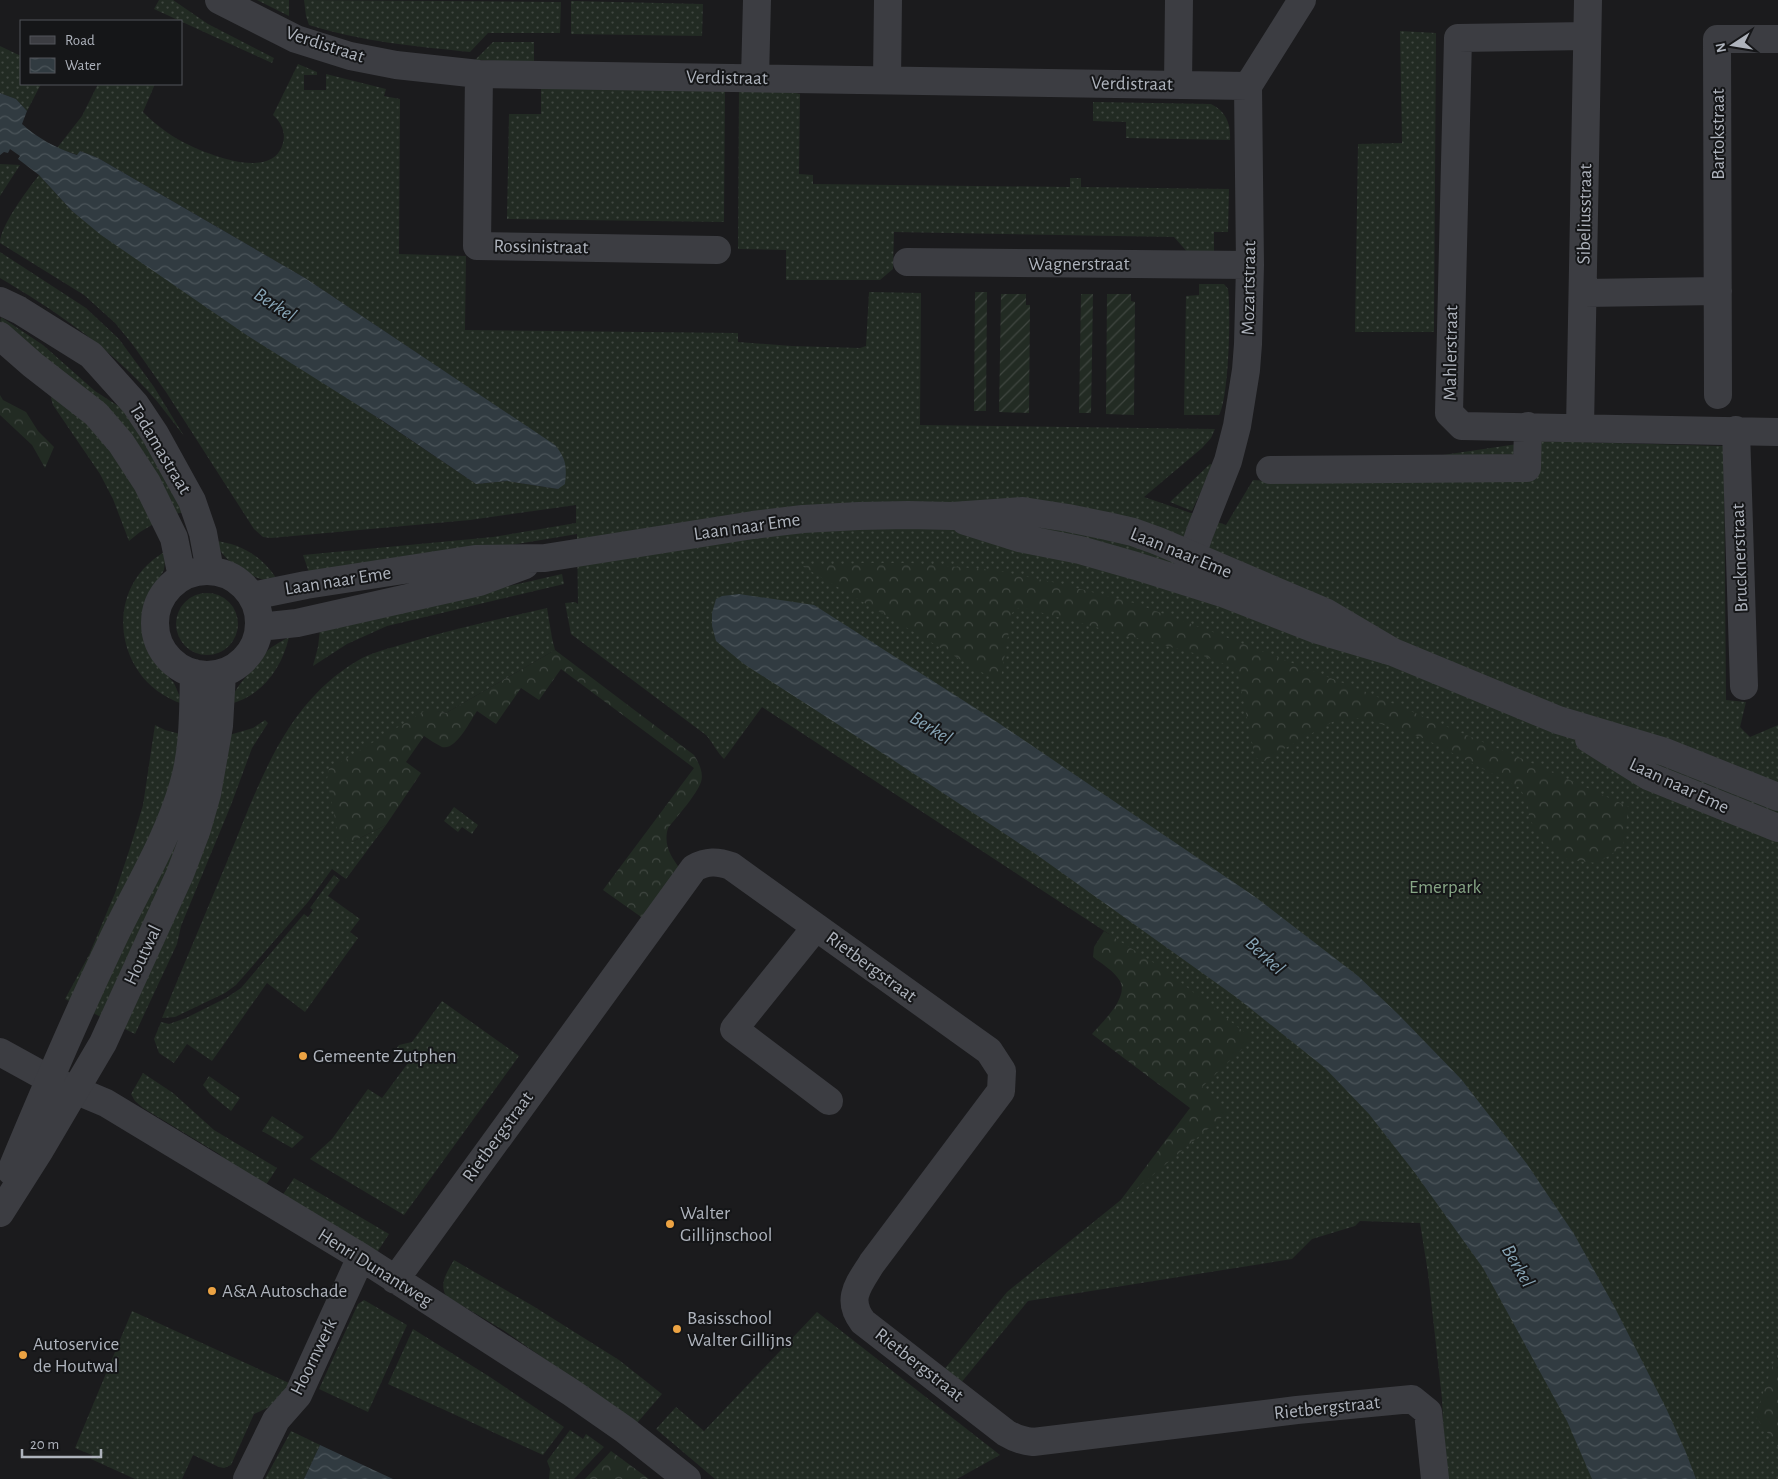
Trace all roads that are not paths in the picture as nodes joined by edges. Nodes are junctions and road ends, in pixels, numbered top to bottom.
1 (219, 0) edge
2 (757, 0) edge
3 (888, 0) edge
4 (1179, 0) edge
5 (1302, 0) edge
6 (1588, 0) edge
7 (1587, 36) junction
8 (1778, 39) edge
9 (479, 74) junction
10 (755, 78) junction
11 (886, 80) junction
12 (1178, 85) junction
13 (1248, 86) junction
14 (717, 250) dead end
15 (907, 262) dead end
16 (1250, 265) junction
17 (1718, 291) junction
18 (1584, 292) junction
19 (0, 301) edge
20 (0, 336) edge
21 (1718, 395) dead end
22 (1528, 426) junction
23 (1580, 428) junction
24 (1736, 430) junction
25 (1778, 432) edge
26 (1270, 470) dead end
27 (545, 558) junction
28 (1188, 568) junction
29 (210, 571) junction
30 (182, 577) junction
31 (252, 596) junction
32 (259, 627) junction
33 (194, 673) junction
34 (222, 673) junction
35 (1744, 686) dead end
36 (1558, 720) junction
37 (1778, 797) edge
38 (1778, 828) edge
39 (816, 927) junction
40 (0, 1052) edge
41 (49, 1079) junction
42 (75, 1090) junction
43 (829, 1101) dead end
44 (0, 1200) edge
45 (0, 1213) edge
46 (361, 1257) junction
47 (395, 1280) junction
48 (247, 1479) edge
49 (687, 1479) edge
50 (1435, 1479) edge

1 - 9 street, Verdistraat
2 - 10 street
3 - 11 street
4 - 12 street
5 - 13 street
6 - 7 street, Sibeliusstraat
7 - 18 street, Sibeliusstraat
7 - 22 street, Mahlerstraat
8 - 17 street, Bartokstraat
9 - 10 street, Verdistraat
9 - 14 street, Rossinistraat
10 - 11 street, Verdistraat
11 - 12 street, Verdistraat
12 - 13 street, Verdistraat
13 - 16 street, Mozartstraat
15 - 16 street, Wagnerstraat
16 - 28 street, Mozartstraat
17 - 18 street
17 - 21 street, Bartokstraat
18 - 23 street, Sibeliusstraat
19 - 29 street, Tadamastraat
20 - 30 street, Tadamastraat
22 - 23 street
22 - 26 street
23 - 24 street
24 - 25 street
24 - 35 street, Brucknerstraat
27 - 28 street, Laan naar Eme
27 - 31 street, Laan naar Eme
27 - 32 street, Laan naar Eme
28 - 36 street, Laan naar Eme
29 - 30 street
29 - 31 street
30 - 33 street
31 - 32 street
32 - 34 street
33 - 34 street
33 - 41 street, Houtwal
34 - 42 street, Houtwal
36 - 37 street, Laan naar Eme
36 - 38 street, Laan naar Eme
39 - 43 street, Rietbergstraat
39 - 47 street, Rietbergstraat
39 - 50 street, Rietbergstraat
40 - 41 street
41 - 42 street, Henri Dunantweg
41 - 44 street, Houtwal
42 - 45 street, Houtwal
42 - 46 street, Henri Dunantweg
46 - 47 street, Henri Dunantweg
46 - 48 street, Hoornwerk
47 - 49 street, Henri Dunantweg

